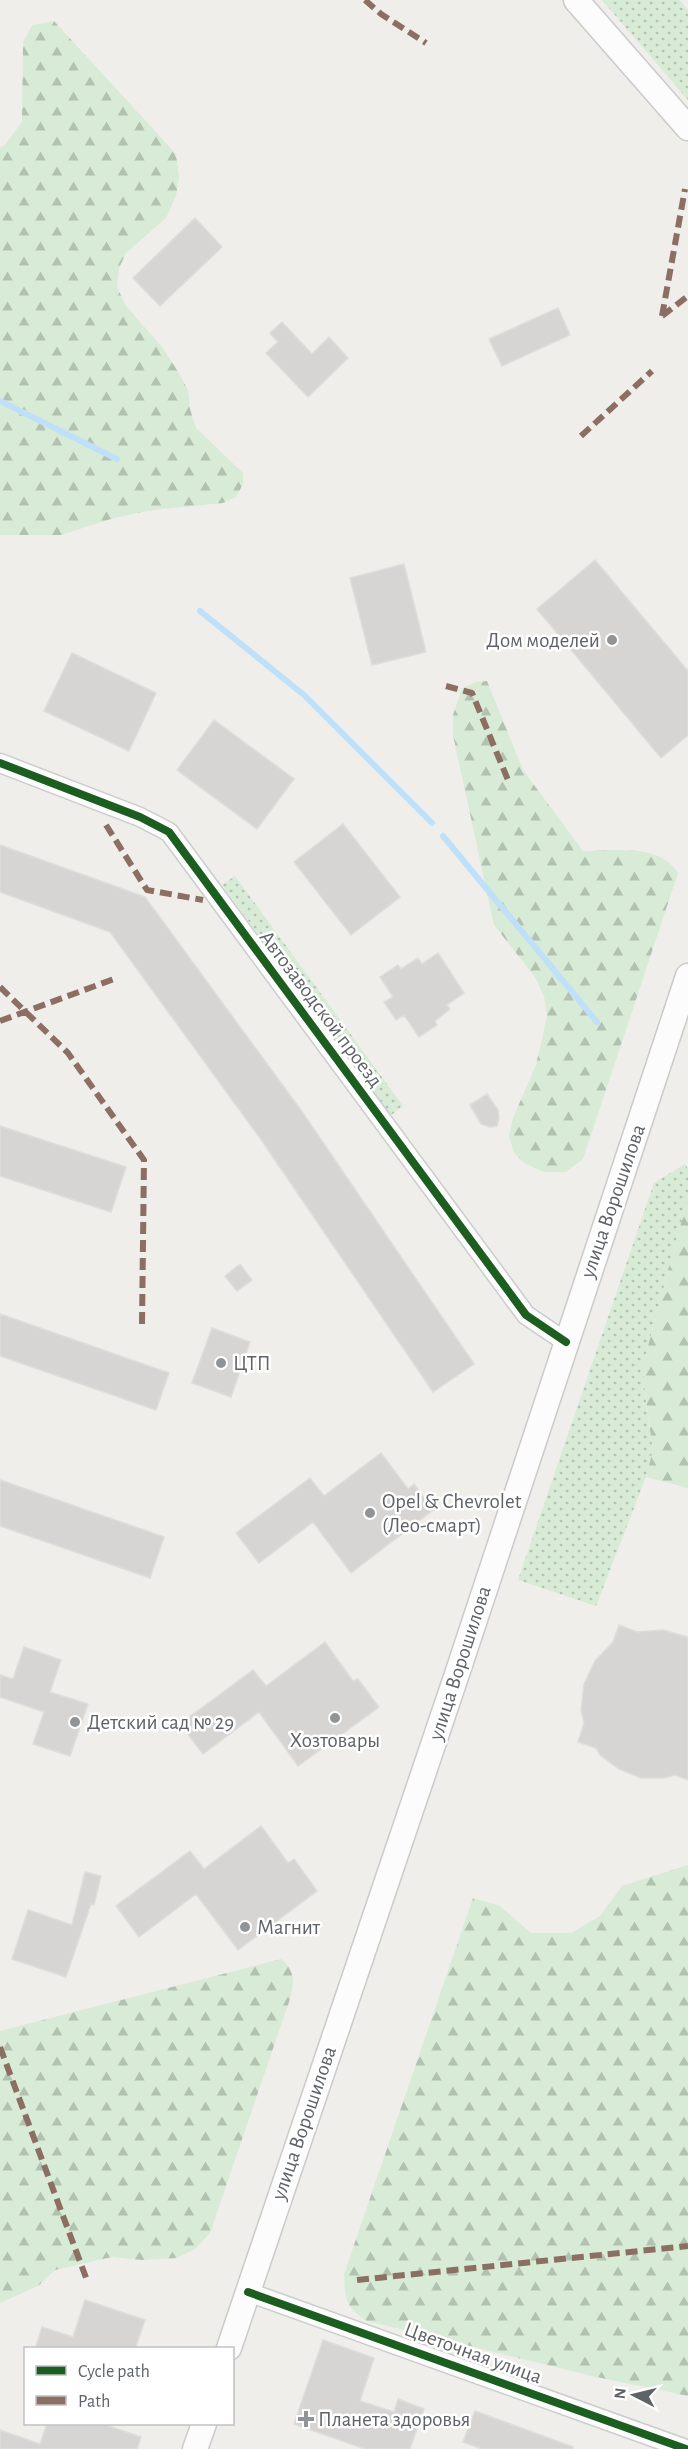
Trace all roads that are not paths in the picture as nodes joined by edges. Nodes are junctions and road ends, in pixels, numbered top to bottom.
1 (576, 0) edge
2 (688, 128) edge
3 (0, 763) edge
4 (688, 976) edge
5 (566, 1342) junction
6 (248, 2292) junction
7 (230, 2347) edge
8 (204, 2425) edge
9 (195, 2449) edge
10 (686, 2449) edge

1 - 2 main road
3 - 5 street, Автозаводской проезд
4 - 5 main road, улица Ворошилова
5 - 6 main road, улица Ворошилова
6 - 7 main road, улица Ворошилова
6 - 10 street, Цветочная улица
8 - 9 main road

